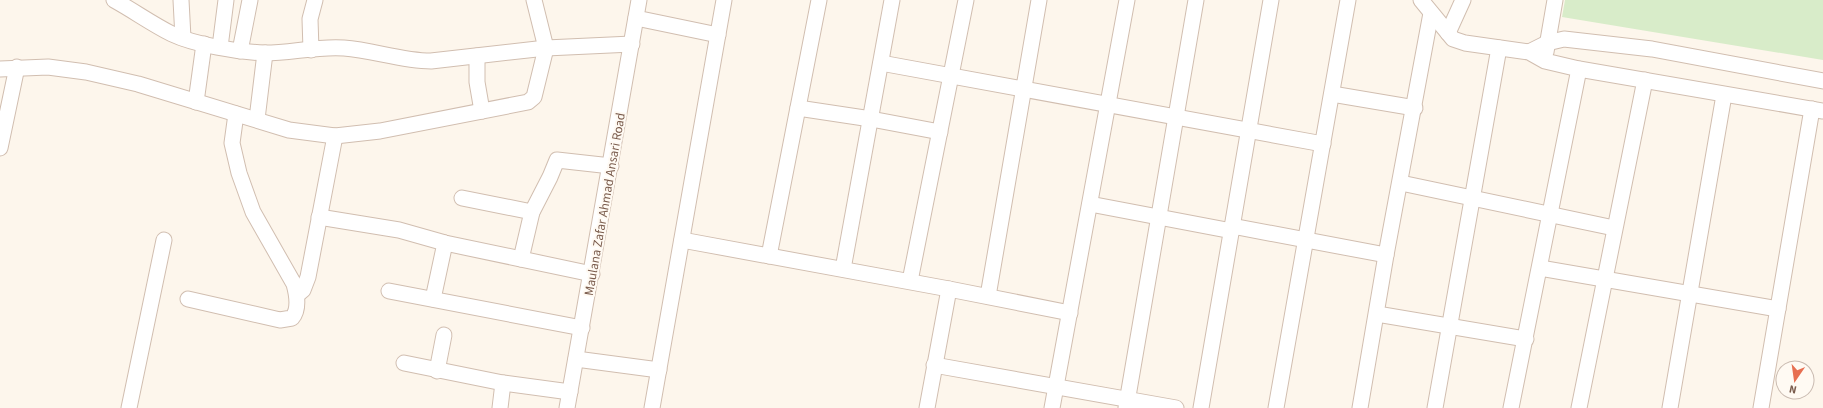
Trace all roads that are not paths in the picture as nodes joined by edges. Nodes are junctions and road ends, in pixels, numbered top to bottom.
1 (114, 0) edge
2 (181, 0) edge
3 (226, 0) edge
4 (250, 0) edge
5 (315, 0) edge
6 (534, 0) edge
7 (639, 0) edge
8 (724, 0) edge
9 (819, 0) edge
10 (892, 0) edge
11 (966, 0) edge
12 (1039, 0) edge
13 (1127, 0) edge
14 (1196, 0) edge
15 (1271, 0) edge
16 (1348, 0) edge
17 (1419, 0) edge
18 (1463, 0) edge
19 (1555, 0) edge
20 (1432, 13) junction
21 (636, 18) junction
22 (1448, 33) junction
23 (718, 35) junction
24 (183, 38) junction
25 (1547, 43) junction
26 (204, 44) junction
27 (632, 44) junction
28 (220, 47) junction
29 (546, 48) junction
30 (1499, 48) junction
31 (311, 50) junction
32 (240, 51) junction
33 (1529, 52) junction
34 (265, 53) junction
35 (477, 56) junction
36 (1545, 61) junction
37 (881, 64) junction
38 (17, 67) junction
39 (0, 69) edge
40 (1579, 69) junction
41 (951, 76) junction
42 (1645, 80) junction
43 (1823, 81) edge
44 (1024, 89) junction
45 (1332, 94) junction
46 (1724, 95) junction
47 (196, 102) junction
48 (1108, 105) junction
49 (798, 108) junction
50 (1415, 108) junction
51 (1818, 110) edge
52 (482, 111) junction
53 (236, 114) junction
54 (1176, 117) junction
55 (257, 119) junction
56 (870, 119) junction
57 (1249, 130) junction
58 (940, 132) junction
59 (335, 136) junction
60 (1323, 144) junction
61 (0, 148) edge
62 (611, 166) junction
63 (1401, 183) junction
64 (462, 198) dead end
65 (1473, 198) junction
66 (1090, 204) junction
67 (532, 212) junction
68 (1551, 215) junction
69 (320, 217) junction
70 (1159, 218) junction
71 (1232, 228) junction
72 (1614, 228) junction
73 (1306, 239) junction
74 (164, 240) dead end
75 (682, 240) junction
76 (445, 243) junction
77 (1386, 255) junction
78 (769, 256) junction
79 (521, 259) junction
80 (1540, 268) junction
81 (843, 269) junction
82 (592, 274) junction
83 (1604, 279) junction
84 (910, 281) junction
85 (949, 288) junction
86 (389, 291) dead end
87 (1690, 294) junction
88 (297, 295) junction
89 (988, 296) junction
90 (188, 299) dead end
91 (433, 299) junction
92 (1778, 309) junction
93 (1070, 313) junction
94 (1377, 314) junction
95 (1450, 327) junction
96 (582, 328) junction
97 (444, 335) dead end
98 (1526, 339) junction
99 (576, 359) junction
100 (404, 363) dead end
101 (934, 365) junction
102 (659, 370) junction
103 (437, 371) junction
104 (503, 383) junction
105 (1056, 387) junction
106 (570, 392) junction
107 (1127, 404) edge
108 (129, 408) edge
109 (500, 408) edge
110 (567, 408) edge
111 (652, 408) edge
112 (927, 408) edge
113 (1052, 408) edge
114 (1176, 408) edge
115 (1201, 408) edge
116 (1276, 408) edge
117 (1360, 408) edge
118 (1435, 408) edge
119 (1511, 408) edge
120 (1579, 408) edge
121 (1670, 408) edge
122 (1761, 408) edge

1 - 24 street
2 - 24 street
3 - 28 street
4 - 32 street
5 - 31 street
6 - 29 street
7 - 21 street, Maulana Zafar Ahmad Ansari Road
8 - 23 street
9 - 49 street
10 - 37 street
11 - 41 street
12 - 44 street
13 - 48 street
14 - 54 street
15 - 57 street
16 - 45 street
17 - 20 street
18 - 22 street
19 - 25 street
20 - 22 street
20 - 50 street
21 - 23 street
21 - 27 street, Maulana Zafar Ahmad Ansari Road
22 - 30 street
23 - 75 street
24 - 26 street
25 - 33 street
25 - 36 street
25 - 43 street
26 - 28 street
26 - 47 street
27 - 29 street
27 - 62 street, Maulana Zafar Ahmad Ansari Road
28 - 32 street
29 - 35 street
29 - 52 street
30 - 33 street
30 - 65 street
31 - 34 street
31 - 35 street
32 - 34 street
33 - 36 street
34 - 55 street
35 - 52 street
36 - 40 street
37 - 41 street
37 - 56 street
38 - 39 street
38 - 47 street
38 - 61 street
40 - 42 street
40 - 68 street
41 - 44 street
41 - 58 street
42 - 46 street
42 - 72 street
44 - 48 street
44 - 89 street
45 - 50 street
45 - 60 street
46 - 51 street
46 - 87 street
47 - 53 street
48 - 54 street
48 - 66 street
49 - 56 street
49 - 78 street
50 - 63 street
51 - 92 street
52 - 59 street
53 - 55 street
53 - 88 street
54 - 57 street
54 - 70 street
55 - 59 street
56 - 58 street
56 - 81 street
57 - 60 street
57 - 71 street
58 - 84 street
59 - 69 street
60 - 73 street
62 - 67 street
62 - 82 street, Maulana Zafar Ahmad Ansari Road
63 - 65 street
63 - 77 street
64 - 67 street
65 - 68 street
65 - 95 street
66 - 70 street
66 - 93 street
67 - 79 street
68 - 72 street
68 - 80 street
69 - 76 street
69 - 88 street
70 - 71 street
70 - 107 street
71 - 73 street
71 - 115 street
72 - 83 street
73 - 77 street
73 - 116 street
74 - 108 street
75 - 78 street
75 - 102 street
76 - 79 street
76 - 91 street
77 - 94 street
78 - 81 street
79 - 82 street
80 - 83 street
80 - 98 street
81 - 84 street
82 - 96 street, Maulana Zafar Ahmad Ansari Road
83 - 87 street
83 - 120 street
84 - 85 street
85 - 89 street
85 - 101 street
86 - 91 street
87 - 92 street
87 - 121 street
88 - 90 street
89 - 93 street
91 - 96 street
92 - 122 street
93 - 105 street
94 - 95 street
94 - 117 street
95 - 98 street
95 - 118 street
96 - 99 street, Maulana Zafar Ahmad Ansari Road
97 - 103 street
98 - 119 street
99 - 102 street
99 - 106 street, Maulana Zafar Ahmad Ansari Road
100 - 103 street
101 - 105 street
101 - 112 street
102 - 111 street
103 - 104 street
104 - 106 street
104 - 109 street
105 - 107 street
105 - 113 street
106 - 110 street, Maulana Zafar Ahmad Ansari Road
107 - 114 street

